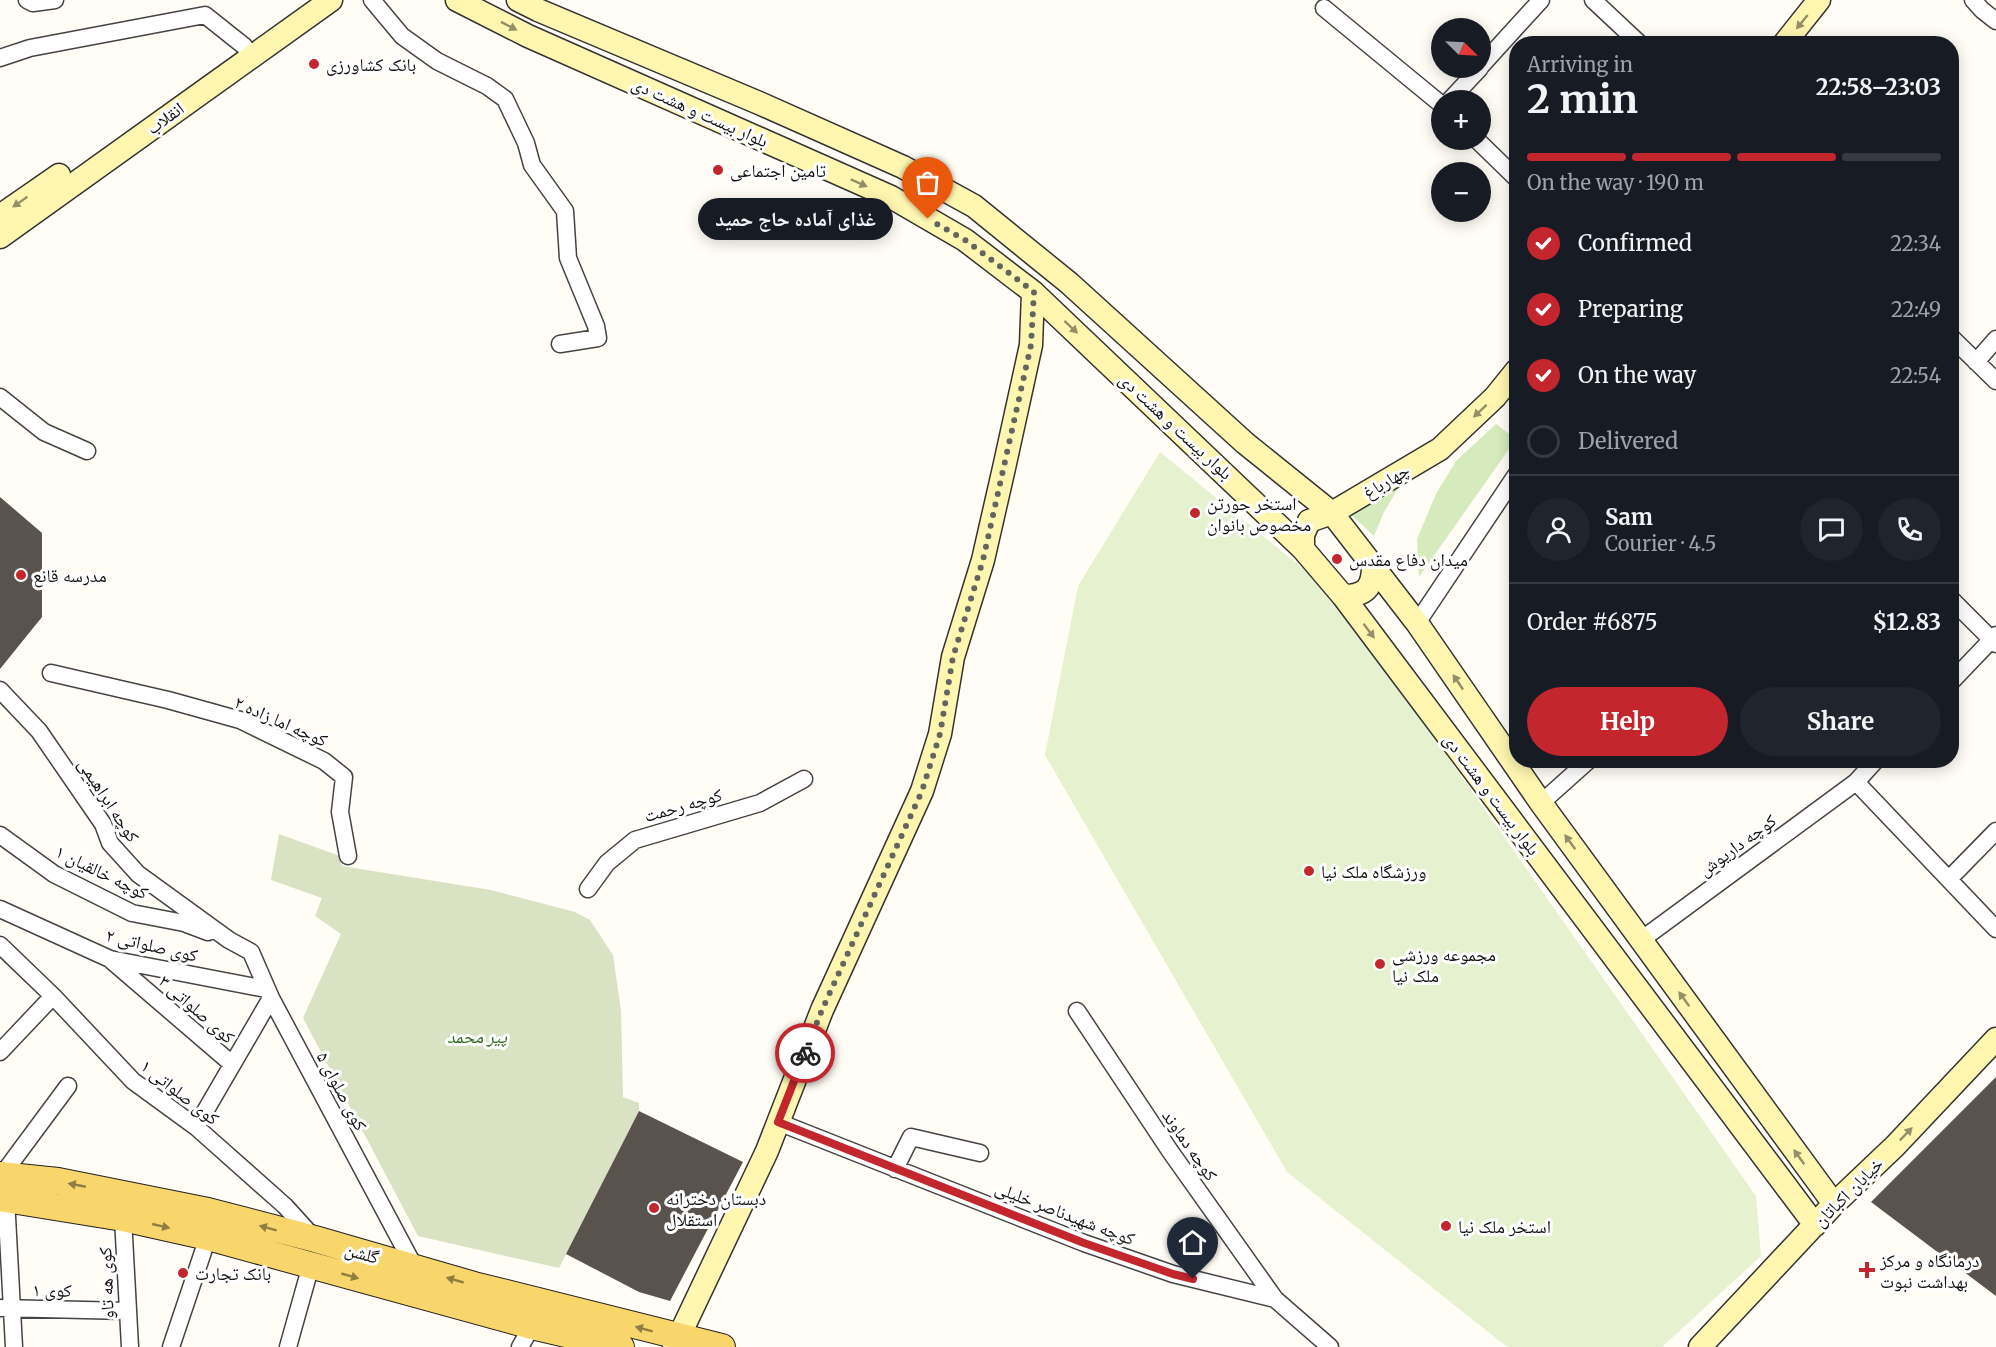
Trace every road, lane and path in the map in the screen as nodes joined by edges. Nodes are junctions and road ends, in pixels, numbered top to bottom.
1 (27, 0) edge
2 (55, 0) edge
3 (309, 0) edge
4 (330, 0) edge
5 (372, 0) edge
6 (457, 0) edge
7 (518, 0) edge
8 (1540, 0) edge
9 (1593, 0) edge
10 (1820, 0) edge
11 (1973, 0) edge
12 (1324, 8) dead end
13 (1996, 21) edge
14 (1632, 36) edge
15 (1791, 36) edge
16 (247, 51) junction
17 (1491, 55) edge
18 (0, 58) edge
19 (1470, 78) edge
20 (1459, 90) edge
21 (1431, 96) edge
22 (759, 104) junction
23 (745, 131) junction
24 (1487, 150) edge
25 (1509, 171) edge
26 (0, 216) edge
27 (0, 237) edge
28 (1034, 292) junction
29 (1996, 339) edge
30 (560, 344) dead end
31 (1959, 345) edge
32 (1976, 362) junction
33 (1509, 380) edge
34 (1996, 381) edge
35 (0, 397) edge
36 (1245, 443) junction
37 (87, 451) dead end
38 (1222, 469) junction
39 (1509, 485) edge
40 (1332, 513) junction
41 (1304, 549) junction
42 (1373, 566) junction
43 (1342, 596) junction
44 (1959, 606) edge
45 (1417, 623) junction
46 (1994, 639) edge
47 (51, 673) dead end
48 (1959, 674) edge
49 (0, 690) edge
50 (1509, 757) edge
51 (1517, 768) edge
52 (1580, 768) edge
53 (1869, 768) edge
54 (804, 779) dead end
55 (1856, 782) junction
56 (1541, 803) junction
57 (1517, 827) junction
58 (1996, 831) edge
59 (0, 835) edge
60 (348, 856) dead end
61 (1949, 879) junction
62 (588, 889) dead end
63 (0, 909) edge
64 (1996, 929) edge
65 (229, 940) junction
66 (1641, 940) junction
67 (0, 945) edge
68 (110, 959) junction
69 (269, 994) junction
70 (53, 996) junction
71 (1077, 1011) dead end
72 (1996, 1039) edge
73 (0, 1052) edge
74 (232, 1064) junction
75 (68, 1086) dead end
76 (778, 1122) junction
77 (196, 1127) junction
78 (980, 1153) dead end
79 (895, 1169) junction
80 (2, 1187) edge
81 (1834, 1204) junction
82 (123, 1218) junction
83 (1815, 1225) junction
84 (208, 1237) junction
85 (315, 1239) junction
86 (311, 1265) junction
87 (415, 1268) junction
88 (1275, 1299) junction
89 (6, 1308) edge
90 (127, 1311) junction
91 (526, 1337) edge
92 (676, 1342) edge
93 (14, 1347) edge
94 (130, 1347) edge
95 (171, 1347) edge
96 (288, 1347) edge
97 (621, 1347) edge
98 (722, 1347) edge
99 (1330, 1347) edge
100 (1700, 1347) edge

1 - 2 street
3 - 16 main road, انقلاب
4 - 16 main road, انقلاب
5 - 30 street
6 -> 23 main road, بلوار بیست و هشت دی
7 - 22 main road, بلوار بیست و هشت دی
8 - 17 street
9 - 14 street
10 -> 15 main road
11 - 13 street
12 - 21 street
16 - 18 street
16 -> 26 main road, انقلاب
16 - 27 main road, انقلاب
19 - 20 street
22 - 23 main road
22 - 36 main road, بلوار بیست و هشت دی
23 -> 28 main road, بلوار بیست و هشت دی
24 - 25 street
28 -> 38 main road, بلوار بیست و هشت دی
28 - 76 main road
29 - 32 street
31 - 32 street
32 - 34 street
33 -> 40 main road, چهارباغ
35 - 37 street
36 - 38 main road
36 - 40 main road, بلوار بیست و هشت دی
38 - 41 main road, بلوار بیست و هشت دی
39 - 45 street
40 - 41 main road, چهارباغ
40 - 42 main road, بلوار بیست و هشت دی
41 - 43 main road, بلوار بیست و هشت دی
42 - 43 main road
42 - 45 main road, بلوار بیست و هشت دی
43 -> 57 main road, بلوار بیست و هشت دی
44 - 46 street
50 -> 45 main road, بلوار بیست و هشت دی
46 - 48 street
47 - 60 street, کوچه اما زاده ۲
49 - 65 street, کوچه ابراهیمی
56 -> 51 main road, بلوار بیست و هشت دی
52 - 56 street
53 - 55 street, کوچه داریوش
54 - 62 street, کوچه رحمت
55 - 61 street
55 - 66 street, کوچه داریوش
56 - 57 main road
66 -> 56 main road, بلوار بیست و هشت دی
57 - 83 main road, بلوار بیست و هشت دی
58 - 61 street
59 - 65 street, کوچه خالقیان ۱
61 - 64 street
63 - 68 street, کوی صلواتی ۲
65 - 69 street, کوی صلوای ۵
81 -> 66 main road, بلوار بیست و هشت دی
67 - 70 street, کوی صلواتی ۱
68 - 69 street, کوی صلواتی ۲
68 - 74 street, کوی صلواتی ۳
69 - 74 street
69 - 87 street, کوی صلوای ۵
70 - 73 street
70 - 77 street, کوی صلواتی ۱
71 - 88 street, کوچه دماوند
81 -> 72 main road, خیابان اکباتان
74 - 77 street
75 - 80 street
76 - 79 street, کوچه شهیدناصر خلیلی
76 - 92 main road
77 - 85 street, کوی صلواتی ۱
78 - 79 street
79 - 88 street, کوچه شهیدناصر خلیلی
80 - 82 main road, گلشن
85 -> 80 main road, گلشن
80 - 89 street
81 - 83 main road, خیابان اکباتان
82 -> 84 main road, گلشن
82 - 90 street, کوی هه تاو
83 - 100 main road, خیابان اکباتان
84 - 86 main road, گلشن
84 - 95 street
85 - 87 main road, گلشن
86 -> 91 main road, گلشن
86 - 96 street
92 -> 87 main road, گلشن
88 - 99 street, کوچه شهیدناصر خلیلی
89 - 90 street, کوی ۱
89 - 93 street
90 - 94 street, کوی هه تاو
91 - 97 main road, گلشن
92 - 98 main road, گلشن

